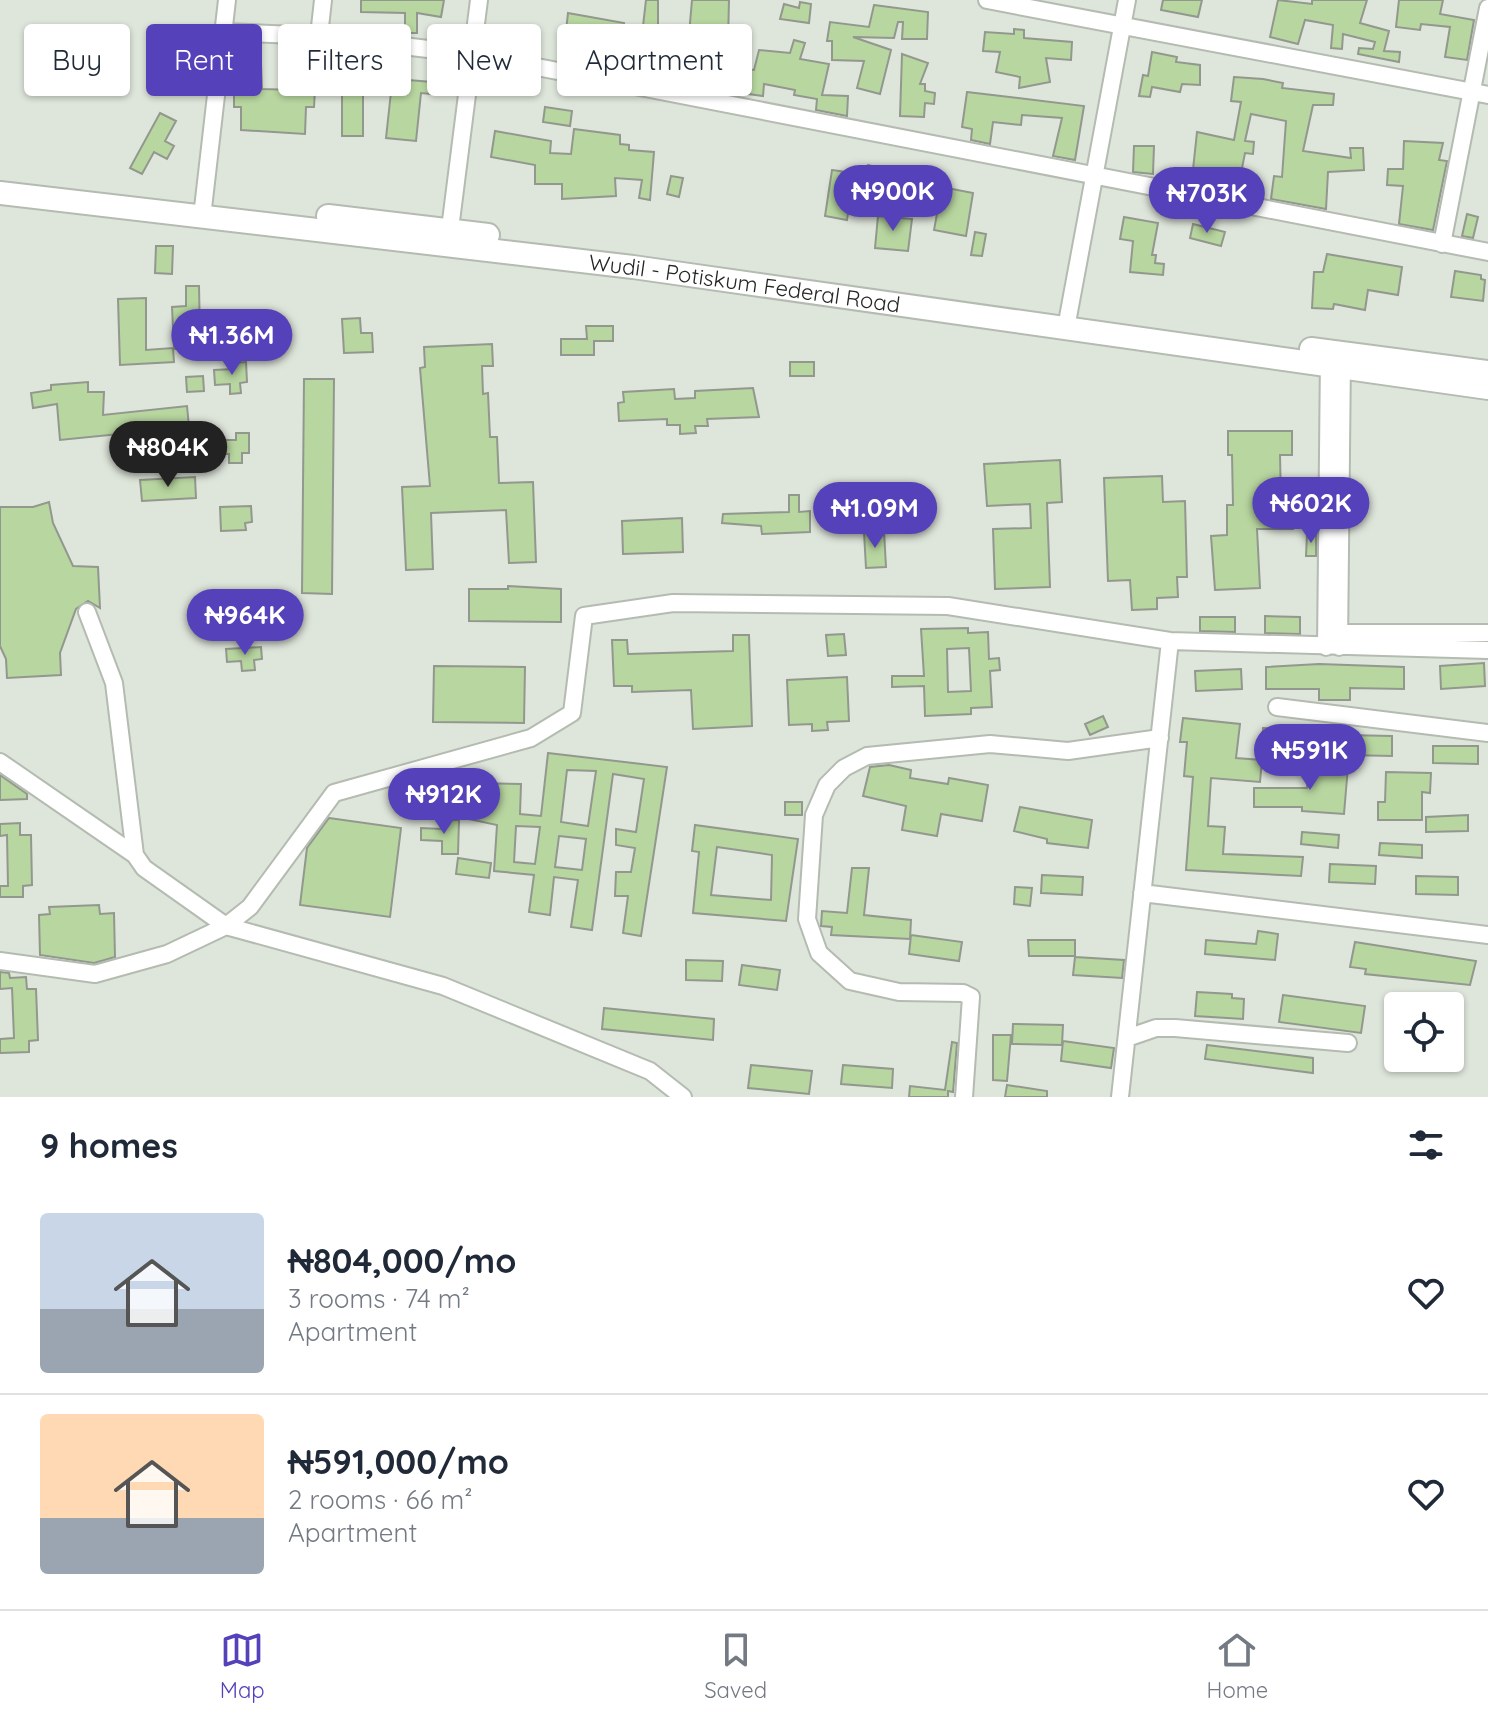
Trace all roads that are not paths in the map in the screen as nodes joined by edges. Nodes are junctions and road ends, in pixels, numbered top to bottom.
1 (227, 0) edge
2 (323, 0) edge
3 (479, 0) edge
4 (987, 0) edge
5 (1127, 0) edge
6 (1488, 8) edge
7 (1123, 23) junction
8 (224, 24) edge
9 (320, 24) edge
10 (475, 24) edge
11 (541, 68) edge
12 (1470, 92) junction
13 (1488, 95) edge
14 (216, 96) edge
15 (469, 96) edge
16 (1092, 177) junction
17 (0, 179) edge
18 (0, 193) edge
19 (203, 210) junction
20 (464, 236) junction
21 (1442, 244) junction
22 (1488, 252) edge
23 (1068, 321) junction
24 (1335, 360) junction
25 (1488, 372) edge
26 (1488, 388) edge
27 (87, 612) dead end
28 (1488, 633) edge
29 (1333, 640) junction
30 (1170, 641) junction
31 (1488, 650) edge
32 (1277, 707) dead end
33 (1488, 733) edge
34 (1160, 738) junction
35 (0, 762) edge
36 (135, 855) junction
37 (1142, 893) junction
38 (226, 926) junction
39 (1488, 931) edge
40 (0, 961) edge
41 (1127, 1038) junction
42 (1348, 1043) dead end
43 (683, 1097) edge
44 (964, 1097) edge
45 (1120, 1097) edge

1 - 8 street
2 - 9 street
3 - 10 street
4 - 7 street
5 - 7 street
6 - 12 street
7 - 12 street
7 - 16 street
11 - 16 street
12 - 13 street
12 - 21 street
14 - 19 street
15 - 20 street
16 - 21 street
16 - 23 street
17 - 19 main road, Wudil - Potiskum Federal Road
18 - 19 main road, Wudil - Potiskum Federal Road
19 - 20 main road, Wudil - Potiskum Federal Road
20 - 23 main road, Wudil - Potiskum Federal Road
21 - 22 street
23 - 24 main road, Wudil - Potiskum Federal Road
24 - 25 main road, Wudil - Potiskum Federal Road
24 - 26 main road, Wudil - Potiskum Federal Road
24 - 29 street
27 - 36 street
28 - 29 street
29 - 30 street
29 - 31 street
30 - 34 street
30 - 38 street
32 - 33 street
34 - 37 street
34 - 44 street
35 - 36 street
36 - 38 street
37 - 39 street
37 - 41 street
38 - 40 street
38 - 43 street
41 - 42 street
41 - 45 street

